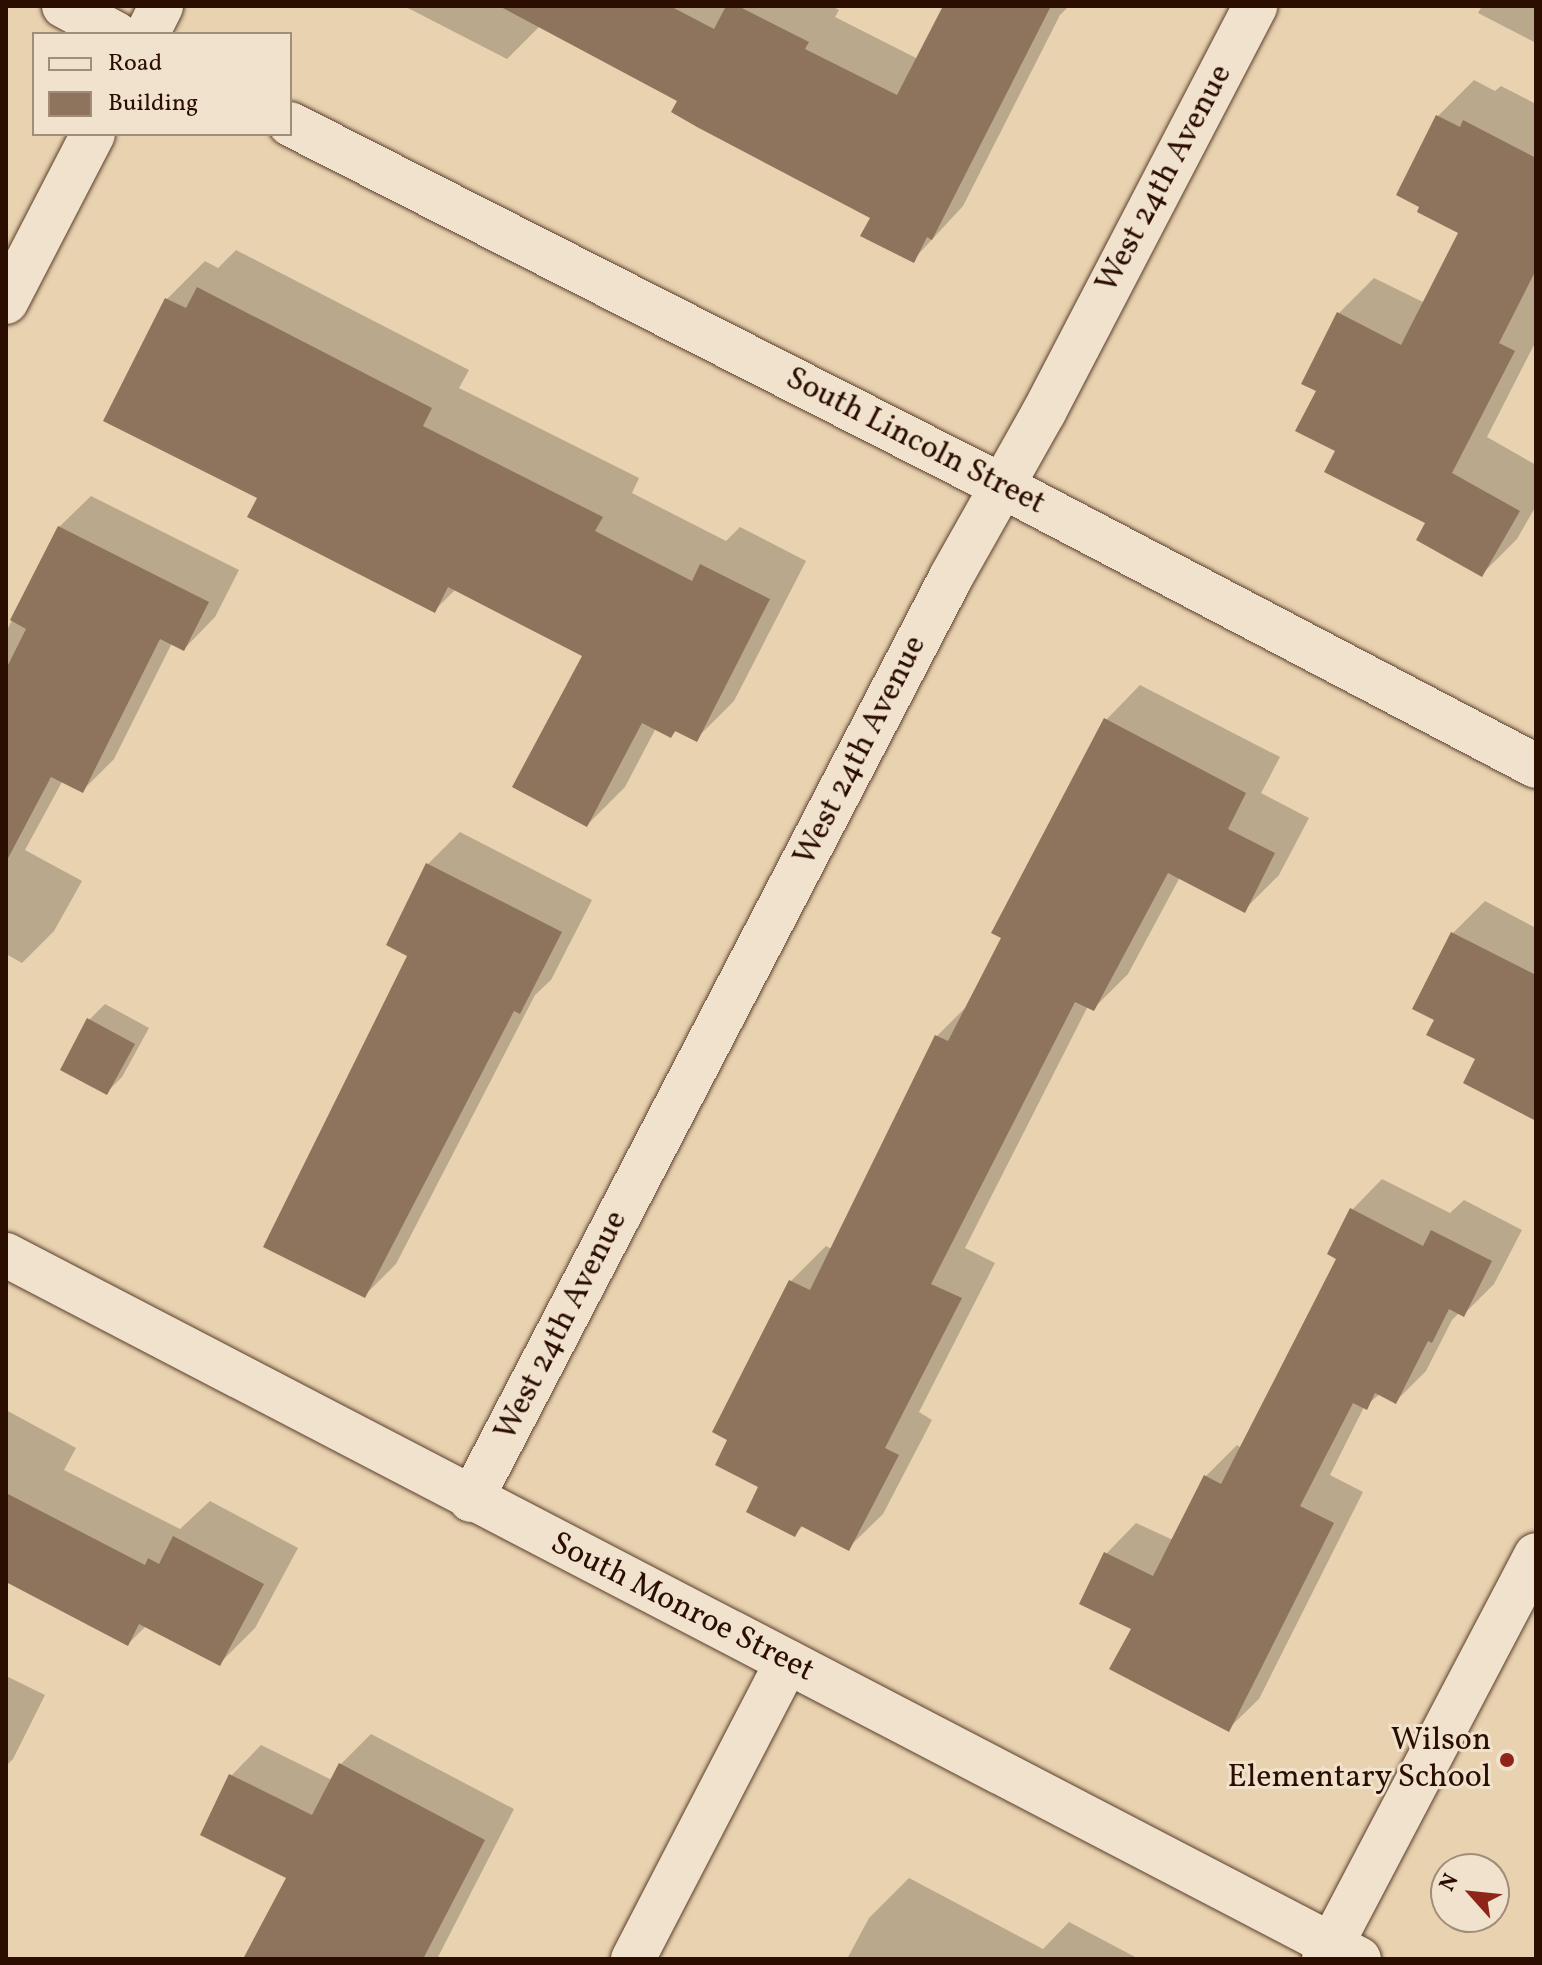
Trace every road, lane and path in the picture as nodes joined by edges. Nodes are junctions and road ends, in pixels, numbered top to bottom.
1 (64, 6) edge
2 (161, 6) edge
3 (1255, 6) edge
4 (112, 32) edge
5 (148, 32) edge
6 (292, 125) edge
7 (92, 136) edge
8 (6, 302) edge
9 (1002, 486) junction
10 (1536, 766) edge
11 (6, 1255) edge
12 (471, 1500) junction
13 (1536, 1555) edge
14 (787, 1662) junction
15 (1338, 1954) edge
16 (633, 1959) edge

1 - 4 street
2 - 5 street
3 - 9 street, West 24th Avenue
6 - 9 street, South Lincoln Street
7 - 8 street
9 - 10 street, South Lincoln Street
9 - 12 street, West 24th Avenue
11 - 12 street, South Monroe Street
12 - 14 street, South Monroe Street
13 - 15 street
14 - 15 street, South Monroe Street
14 - 16 street

